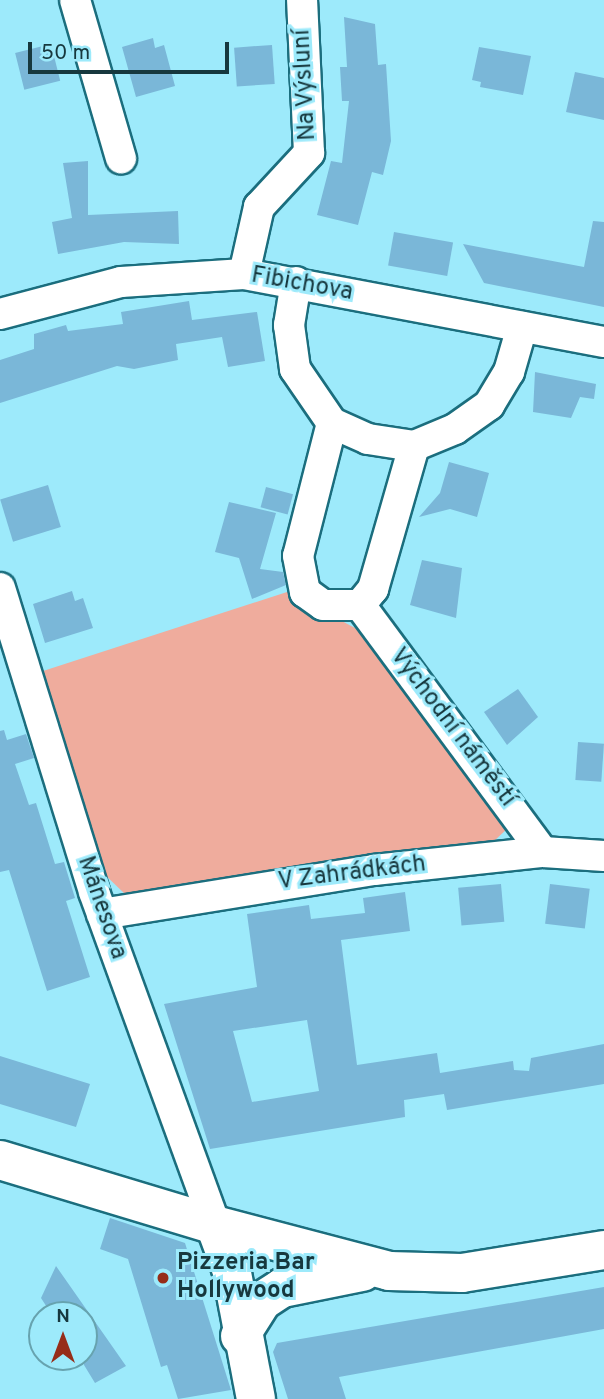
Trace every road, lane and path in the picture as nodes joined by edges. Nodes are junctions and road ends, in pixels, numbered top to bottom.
1 (75, 0) edge
2 (302, 0) edge
3 (121, 158) dead end
4 (244, 274) junction
5 (296, 282) junction
6 (0, 314) edge
7 (522, 327) junction
8 (604, 342) edge
9 (332, 423) junction
10 (414, 446) junction
11 (0, 588) edge
12 (360, 605) junction
13 (543, 852) junction
14 (604, 856) edge
15 (102, 914) junction
16 (0, 1160) edge
17 (215, 1225) junction
18 (604, 1250) edge
19 (389, 1271) junction
20 (240, 1336) junction
21 (256, 1399) edge

1 - 3 street
2 - 4 street, Na Výsluní
4 - 5 street, Fibichova
4 - 6 street, Fibichova
5 - 7 street, Fibichova
5 - 9 street
7 - 8 street, Fibichova
7 - 10 street
9 - 10 street
9 - 12 street
10 - 12 street
11 - 15 street, Mánesova
12 - 13 street, Východní náměstí
13 - 14 street, V Zahrádkách
13 - 15 street, V Zahrádkách
15 - 17 street, Mánesova
16 - 17 street
17 - 19 street
17 - 20 street
18 - 19 street
19 - 20 street
20 - 21 street

